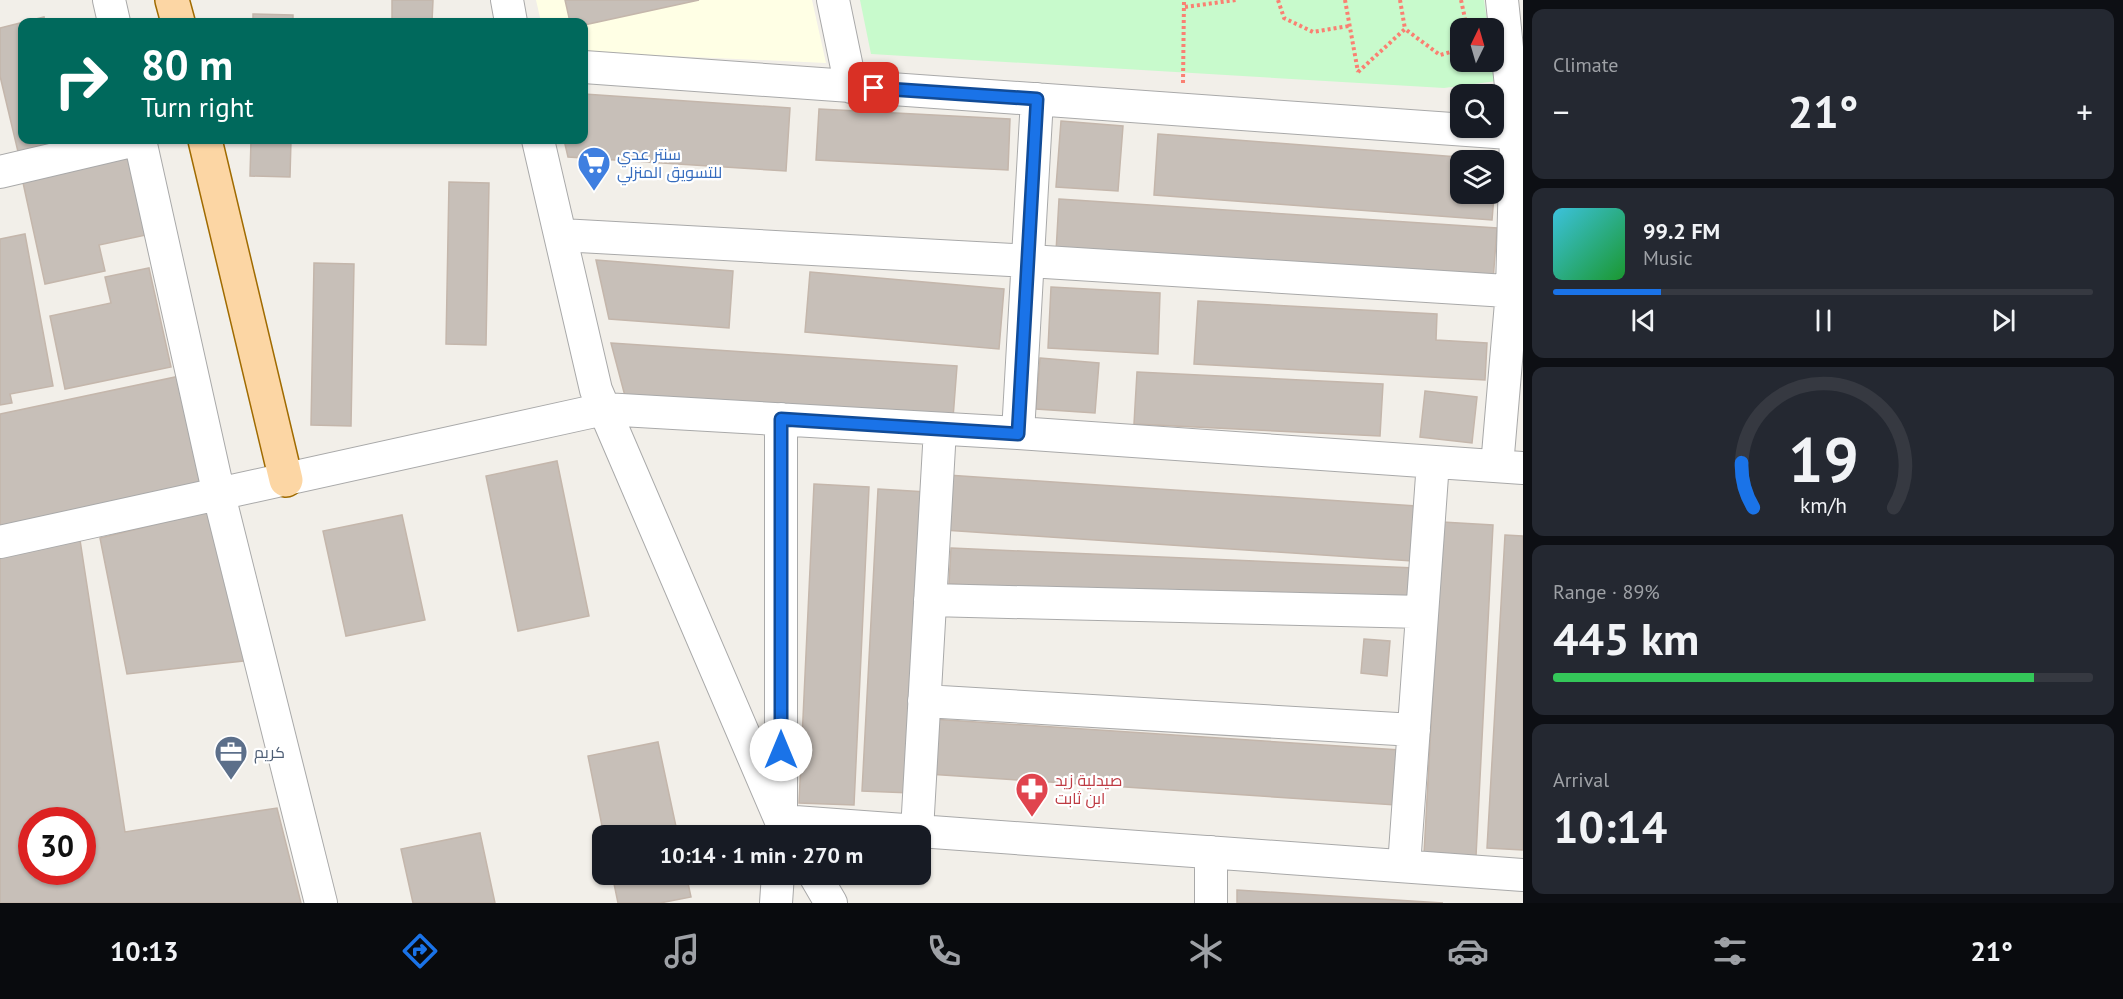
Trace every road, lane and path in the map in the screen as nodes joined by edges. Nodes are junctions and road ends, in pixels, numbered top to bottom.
1 (109, 0) edge
2 (172, 0) edge
3 (507, 0) edge
4 (833, 0) edge
5 (1184, 0) edge
6 (1236, 0) edge
7 (1278, 0) edge
8 (1345, 0) edge
9 (1400, 0) edge
10 (1461, 0) edge
11 (1502, 0) edge
12 (1185, 7) junction
13 (113, 18) edge
14 (177, 18) edge
15 (511, 18) edge
16 (1465, 18) edge
17 (1349, 26) junction
18 (1405, 29) junction
19 (1450, 52) edge
20 (588, 67) edge
21 (851, 87) junction
22 (1037, 99) junction
23 (1182, 109) junction
24 (1520, 134) edge
25 (121, 144) edge
26 (139, 144) edge
27 (206, 144) edge
28 (539, 144) edge
29 (0, 172) edge
30 (561, 236) junction
31 (1029, 261) junction
32 (1517, 291) edge
33 (604, 409) junction
34 (781, 419) junction
35 (940, 429) junction
36 (1018, 434) junction
37 (1433, 462) junction
38 (1510, 467) edge
39 (286, 480) junction
40 (219, 495) junction
41 (0, 542) edge
42 (930, 600) junction
43 (1422, 612) junction
44 (924, 701) junction
45 (1414, 730) junction
46 (781, 825) edge
47 (784, 825) edge
48 (917, 825) edge
49 (931, 832) edge
50 (1211, 852) junction
51 (1404, 866) junction
52 (1523, 874) edge
53 (777, 885) edge
54 (820, 885) edge
55 (321, 903) edge
56 (776, 903) edge
57 (831, 903) edge
58 (1211, 903) edge

1 - 13 street
2 - 14 main road
3 - 15 street
4 - 21 street
5 - 12 path
6 - 12 path
7 - 17 path
8 - 17 path
9 - 18 path
10 - 16 path
11 - 24 street
12 - 23 path
17 - 18 path
18 - 19 path
20 - 21 street
21 - 22 street
22 - 23 street
22 - 31 street
23 - 24 street
24 - 32 street
25 - 29 street
26 - 40 street
27 - 39 main road
28 - 30 street
30 - 31 street
30 - 33 street
31 - 32 street
31 - 36 street
32 - 38 street
33 - 34 street
33 - 39 street
33 - 46 street
34 - 35 street
34 - 47 street
35 - 36 street
35 - 42 street
36 - 37 street
37 - 38 street
37 - 43 street
39 - 40 street
40 - 41 street
40 - 55 street
42 - 43 street
42 - 44 street
43 - 45 street
44 - 45 street
44 - 48 street
45 - 51 street
49 - 50 street
50 - 51 street
50 - 58 street
51 - 52 street
53 - 56 street
54 - 57 street

